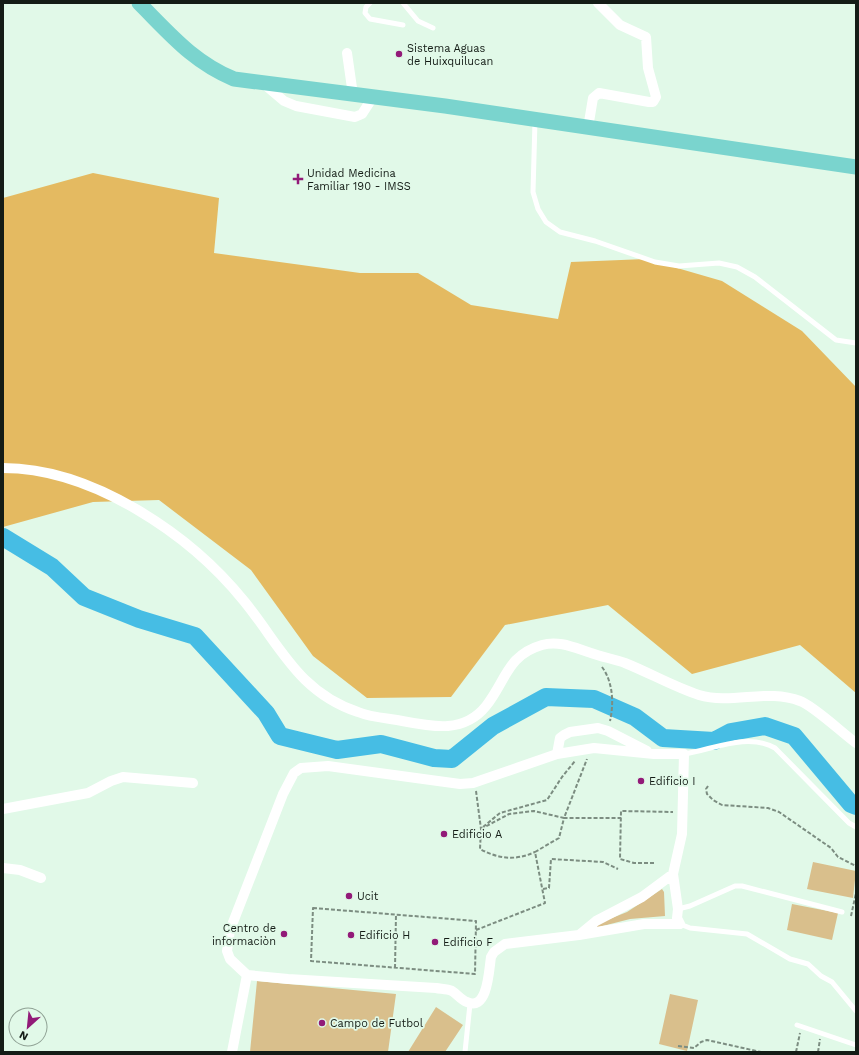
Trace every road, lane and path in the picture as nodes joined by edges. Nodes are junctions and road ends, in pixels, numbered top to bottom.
1 (139, 3) edge
2 (370, 3) edge
3 (403, 3) edge
4 (598, 3) edge
5 (403, 24) dead end
6 (433, 28) dead end
7 (347, 53) dead end
8 (264, 84) junction
9 (353, 95) junction
10 (373, 97) junction
11 (535, 120) junction
12 (588, 128) junction
13 (856, 167) edge
14 (856, 343) edge
15 (3, 468) edge
16 (593, 654) junction
17 (611, 717) dead end
18 (856, 743) edge
19 (594, 748) junction
20 (556, 754) junction
21 (654, 754) junction
22 (684, 754) junction
23 (579, 759) dead end
24 (193, 783) dead end
25 (473, 783) junction
26 (708, 786) dead end
27 (3, 809) edge
28 (676, 812) dead end
29 (564, 818) junction
30 (621, 818) junction
31 (856, 827) edge
32 (481, 829) junction
33 (535, 852) junction
34 (654, 863) dead end
35 (856, 866) edge
36 (3, 868) edge
37 (618, 869) dead end
38 (673, 874) junction
39 (41, 878) dead end
40 (543, 890) junction
41 (856, 893) edge
42 (678, 908) junction
43 (842, 912) dead end
44 (396, 914) junction
45 (851, 916) dead end
46 (680, 924) junction
47 (476, 930) junction
48 (580, 935) junction
49 (395, 968) junction
50 (247, 975) junction
51 (470, 1004) junction
52 (856, 1011) edge
53 (799, 1026) joint
54 (814, 1038) dead end
55 (856, 1045) edge
56 (678, 1046) dead end
57 (232, 1052) edge
58 (465, 1052) edge
59 (761, 1052) edge
60 (796, 1052) edge
61 (818, 1052) edge

1 - 8 main road
2 - 5 lane
3 - 6 lane
4 - 12 street
7 - 9 street
8 - 9 main road
8 - 10 street
9 - 10 main road
10 - 11 main road
11 - 12 main road
11 - 14 lane
12 - 13 main road
15 - 16 street
16 - 17 path
16 - 18 street
19 - 20 street
19 - 21 street
19 - 29 path
20 - 21 street
20 - 25 street
21 - 22 street
22 - 31 lane
22 - 38 street
23 - 32 path
24 - 27 street
25 - 32 path
25 - 50 street
26 - 35 path
28 - 30 path
29 - 30 path
29 - 32 path
29 - 33 path
30 - 34 path
32 - 33 path
33 - 40 path
36 - 39 street
37 - 40 path
38 - 42 street
38 - 48 street
40 - 47 path
41 - 45 path
42 - 43 lane
42 - 46 street
44 - 47 path
44 - 49 path
44 - 49 path
46 - 48 street
46 - 52 lane
47 - 49 path
48 - 51 street
50 - 51 street
50 - 57 street
51 - 58 lane
53 - 55 lane
53 - 60 path
54 - 61 path
56 - 59 path

